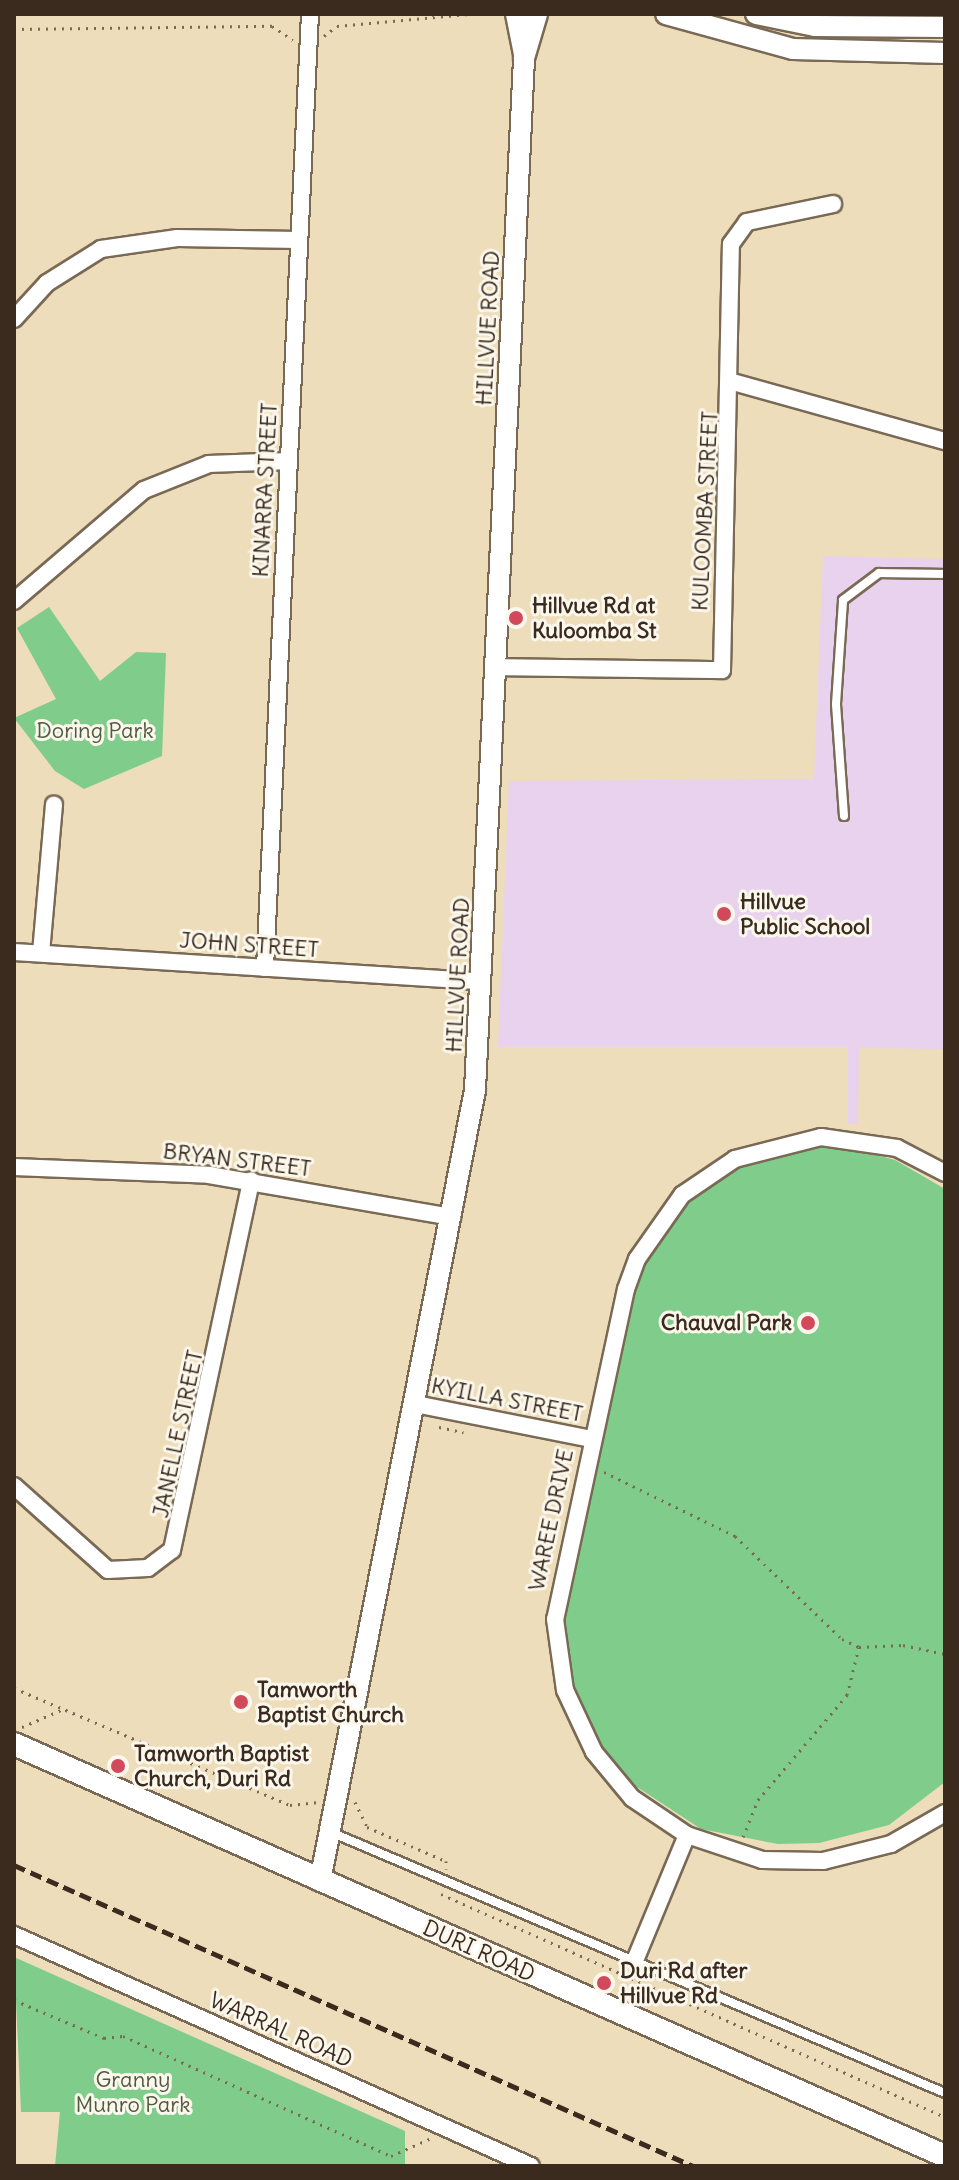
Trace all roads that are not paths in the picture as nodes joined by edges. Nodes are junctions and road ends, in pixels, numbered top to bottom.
1 (310, 14) edge
2 (516, 14) edge
3 (537, 14) edge
4 (666, 14) edge
5 (756, 14) edge
6 (887, 20) edge
7 (945, 27) edge
8 (886, 51) junction
9 (945, 53) edge
10 (524, 58) junction
11 (833, 204) dead end
12 (299, 240) junction
13 (14, 319) edge
14 (733, 382) junction
15 (945, 441) edge
16 (289, 461) junction
17 (945, 574) edge
18 (14, 601) edge
19 (497, 667) junction
20 (54, 805) dead end
21 (844, 816) dead end
22 (14, 952) edge
23 (41, 953) junction
24 (265, 968) junction
25 (481, 981) junction
26 (14, 1167) edge
27 (945, 1173) edge
28 (251, 1180) junction
29 (452, 1217) junction
30 (415, 1404) junction
31 (591, 1439) junction
32 (14, 1486) edge
33 (14, 1742) edge
34 (945, 1813) edge
35 (333, 1833) junction
36 (687, 1835) junction
37 (320, 1881) junction
38 (14, 1935) edge
39 (636, 1958) junction
40 (945, 2093) edge
41 (945, 2156) edge
42 (531, 2166) edge

1 - 12 street, KINARRA STREET
2 - 10 street, HILLVUE ROAD
3 - 10 street, HILLVUE ROAD
4 - 8 street
5 - 6 street
6 - 7 street
6 - 8 street
8 - 9 street
10 - 19 street, HILLVUE ROAD
11 - 14 street, KULOOMBA STREET
12 - 13 street
12 - 16 street, KINARRA STREET
14 - 15 street
14 - 19 street, KULOOMBA STREET
16 - 18 street
16 - 24 street, KINARRA STREET
17 - 21 lane
19 - 25 street, HILLVUE ROAD
20 - 23 street
22 - 23 street, JOHN STREET
23 - 24 street, JOHN STREET
24 - 25 street, JOHN STREET
25 - 29 street, HILLVUE ROAD
26 - 28 street, BRYAN STREET
27 - 31 street, WAREE DRIVE
28 - 29 street, BRYAN STREET
28 - 32 street, JANELLE STREET
29 - 30 street, HILLVUE ROAD
30 - 31 street, KYILLA STREET
30 - 35 street, HILLVUE ROAD
31 - 36 street, WAREE DRIVE
33 - 37 main road, DURI ROAD
34 - 36 street, WAREE DRIVE
35 - 37 street, HILLVUE ROAD
35 - 39 lane
36 - 39 street
37 - 41 main road, DURI ROAD
38 - 42 street, WARRAL ROAD
39 - 40 lane

